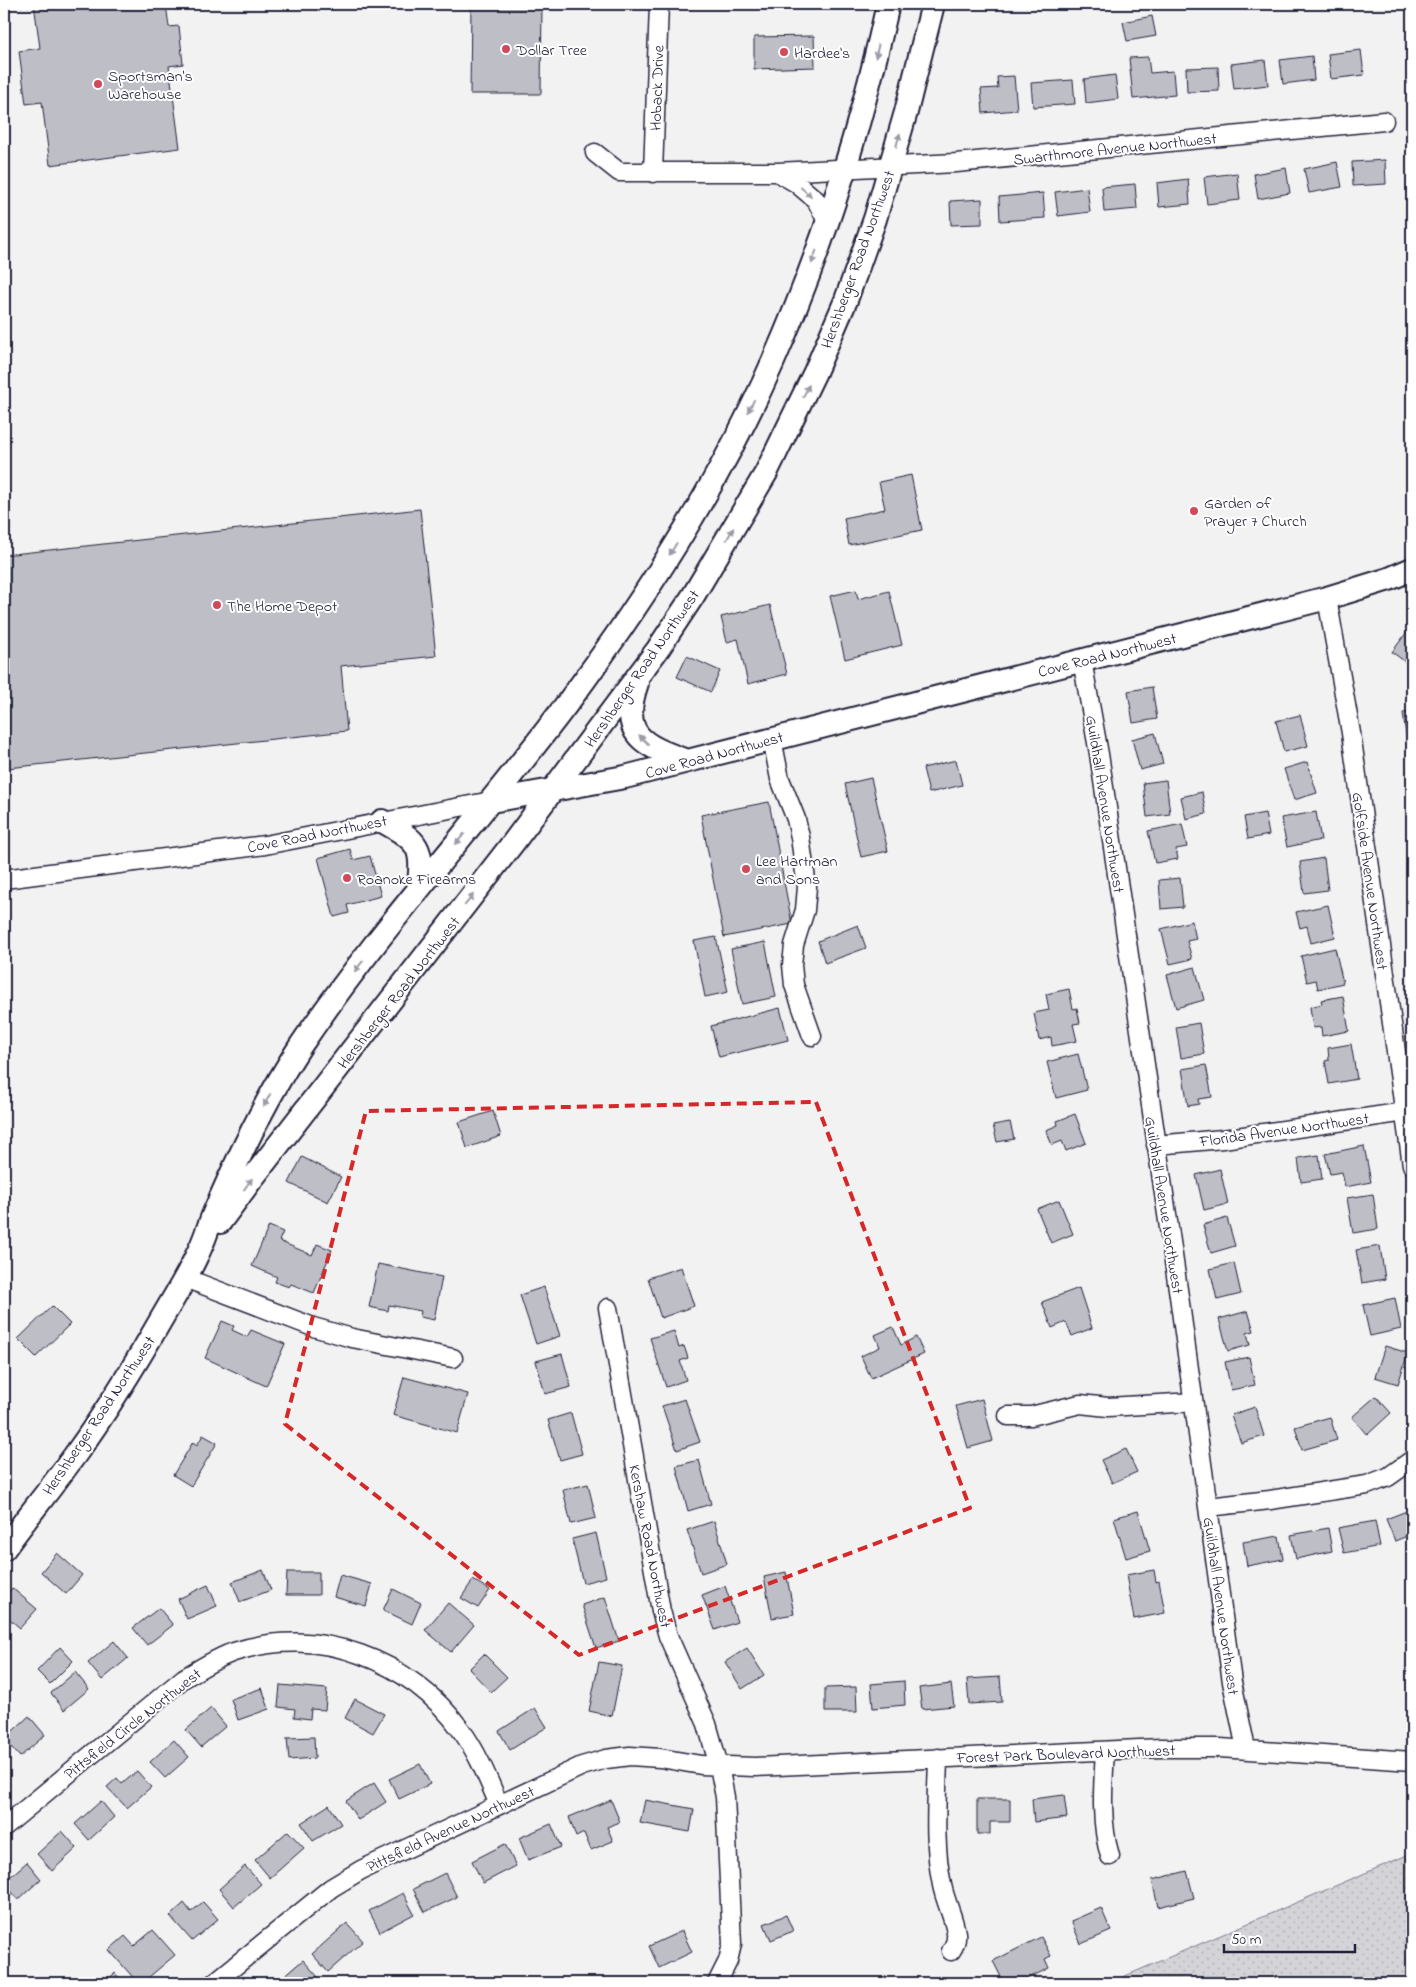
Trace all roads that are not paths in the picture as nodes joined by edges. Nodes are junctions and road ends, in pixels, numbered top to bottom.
1 (659, 4) edge
2 (888, 4) edge
3 (933, 4) edge
4 (1384, 121) dead end
5 (595, 153) dead end
6 (890, 166) junction
7 (846, 168) junction
8 (777, 172) junction
9 (653, 173) junction
10 (827, 221) junction
11 (1412, 569) edge
12 (1327, 598) junction
13 (1082, 660) junction
14 (642, 671) junction
15 (772, 739) junction
16 (687, 761) junction
17 (553, 790) junction
18 (490, 801) junction
19 (382, 821) junction
20 (4, 879) edge
21 (418, 890) junction
22 (812, 1036) dead end
23 (1408, 1112) edge
24 (1156, 1145) junction
25 (1412, 1165) edge
26 (199, 1252) junction
27 (186, 1278) junction
28 (608, 1308) dead end
29 (453, 1358) dead end
30 (1193, 1402) junction
31 (1008, 1416) dead end
32 (1412, 1460) edge
33 (1208, 1507) junction
34 (4, 1548) edge
35 (1246, 1749) junction
36 (1104, 1751) junction
37 (938, 1758) junction
38 (1412, 1761) edge
39 (719, 1766) junction
40 (499, 1804) junction
41 (4, 1827) edge
42 (1110, 1856) dead end
43 (951, 1951) dead end
44 (214, 1983) edge
45 (717, 1983) edge

1 - 9 street, Hoback Drive
2 -> 7 main road, Hershberger Road Northwest
6 -> 3 main road, Hershberger Road Northwest
4 - 6 street, Swarthmore Avenue Northwest
5 - 9 street, Swarthmore Avenue Northwest
6 - 7 street, Swarthmore Avenue Northwest
14 -> 6 main road, Hershberger Road Northwest
7 - 8 street, Swarthmore Avenue Northwest
7 - 10 main road, Hershberger Road Northwest
8 - 9 street, Swarthmore Avenue Northwest
8 -> 10 street
10 -> 18 main road, Hershberger Road Northwest
11 - 12 main road, Cove Road Northwest
12 - 13 main road, Cove Road Northwest
12 - 23 street, Golfside Avenue Northwest
13 - 15 main road, Cove Road Northwest
13 - 24 street, Guildhall Avenue Northwest
16 -> 14 main road
14 - 17 main road, Hershberger Road Northwest
15 - 16 main road, Cove Road Northwest
15 - 22 street
16 - 17 main road, Cove Road Northwest
17 - 18 main road, Cove Road Northwest
26 -> 17 main road, Hershberger Road Northwest
18 - 19 street, Cove Road Northwest
18 -> 21 main road, Hershberger Road Northwest
19 - 20 street, Cove Road Northwest
19 - 21 main road
21 -> 26 main road, Hershberger Road Northwest
23 - 24 street, Florida Avenue Northwest
23 - 25 street, Golfside Avenue Northwest
24 - 30 street, Guildhall Avenue Northwest
26 - 27 main road, Hershberger Road Northwest
27 - 29 street
27 - 34 main road, Hershberger Road Northwest
28 - 39 street, Kershaw Road Northwest
30 - 31 street
30 - 33 street, Guildhall Avenue Northwest
32 - 33 street
33 - 35 street, Guildhall Avenue Northwest
35 - 36 street, Forest Park Boulevard Northwest
35 - 38 street, Forest Park Boulevard Northwest
36 - 37 street, Forest Park Boulevard Northwest
36 - 42 street
37 - 39 street, Forest Park Boulevard Northwest
37 - 43 street
39 - 40 street, Pittsfield Avenue Northwest
39 - 45 street, Kershaw Road Northwest
40 - 41 street, Pittsfield Circle Northwest
40 - 44 street, Pittsfield Avenue Northwest

